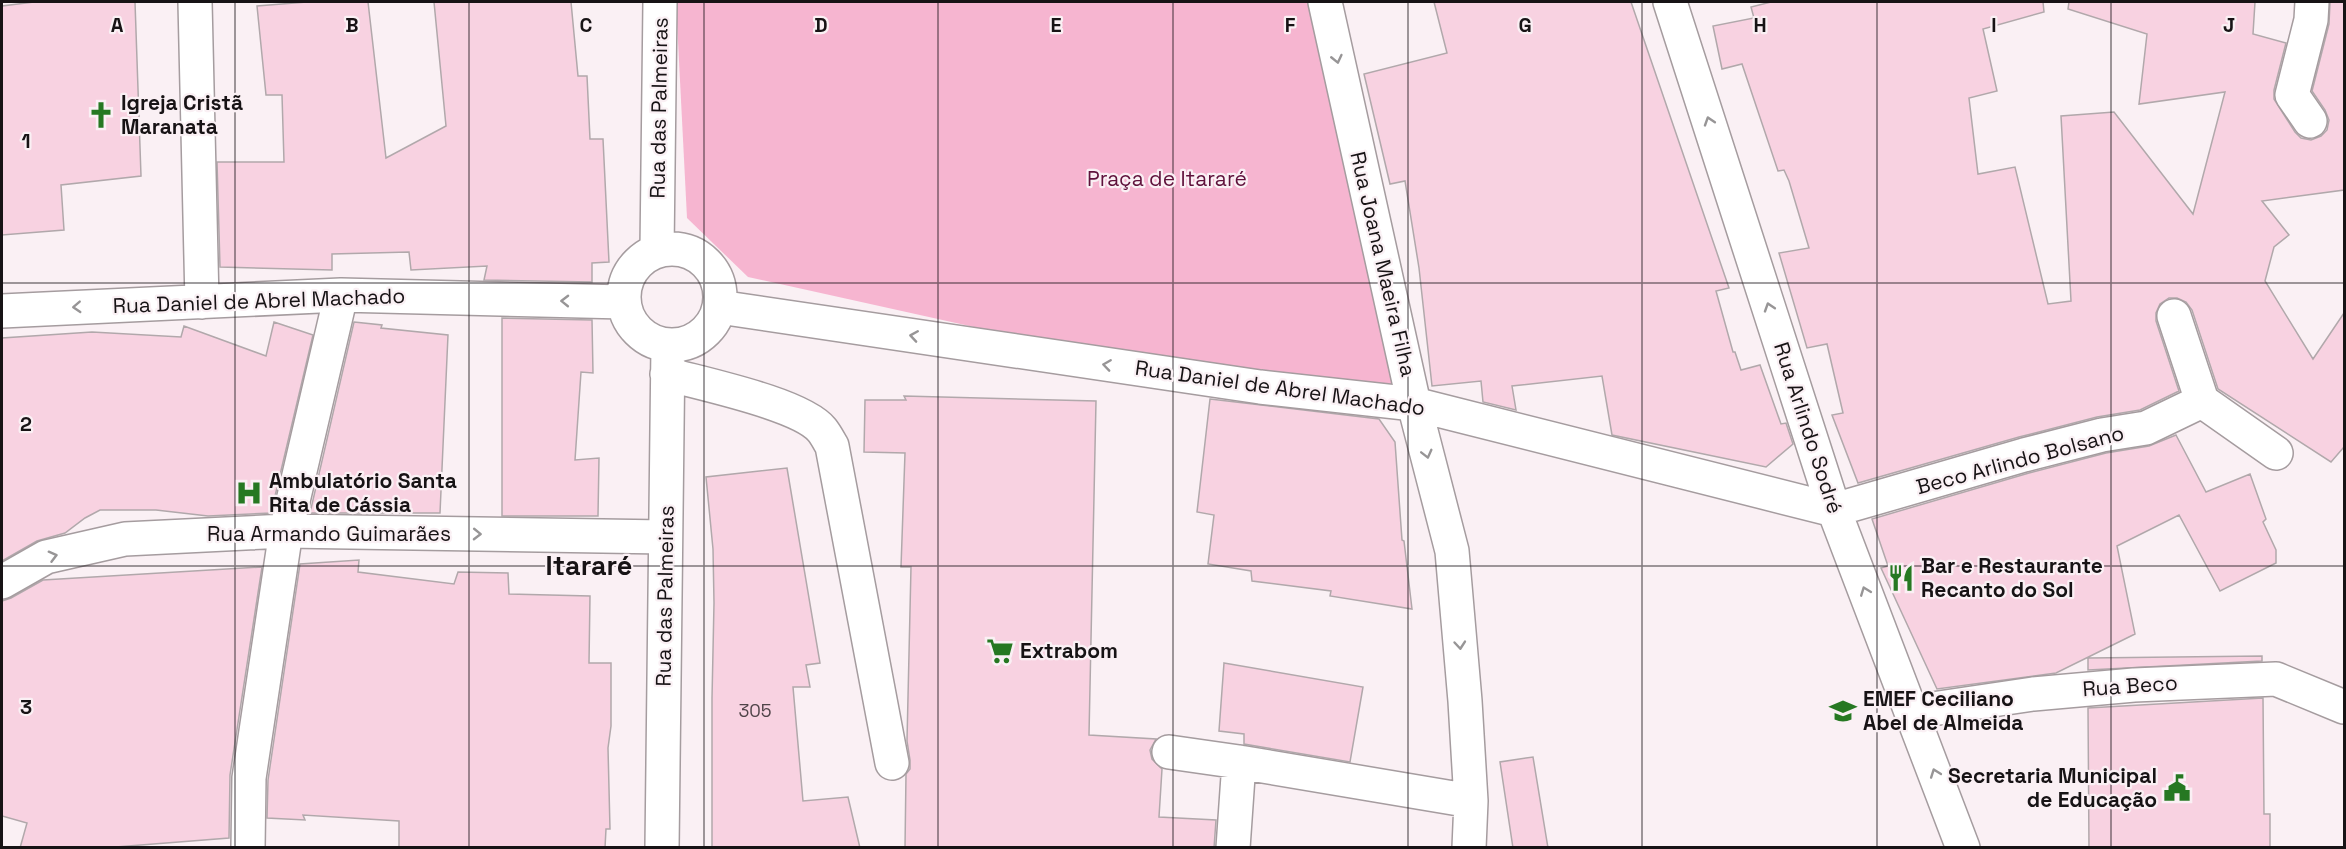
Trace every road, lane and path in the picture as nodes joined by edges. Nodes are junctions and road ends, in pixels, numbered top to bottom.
1 (195, 2) edge
2 (660, 2) edge
3 (1325, 2) edge
4 (1670, 2) edge
5 (2312, 2) edge
6 (2310, 121) dead end
7 (657, 250) junction
8 (341, 295) junction
9 (202, 302) junction
10 (624, 302) junction
11 (719, 307) junction
12 (2, 311) edge
13 (2174, 316) dead end
14 (667, 359) junction
15 (2202, 402) junction
16 (1414, 404) junction
17 (2276, 453) dead end
18 (1834, 510) junction
19 (286, 531) junction
20 (665, 537) junction
21 (2, 582) edge
22 (2344, 707) edge
23 (1912, 712) junction
24 (1169, 752) dead end
25 (1239, 762) junction
26 (892, 763) dead end
27 (1471, 801) junction
28 (248, 848) edge
29 (662, 848) edge
30 (1233, 848) edge
31 (1469, 848) edge
32 (1963, 848) edge

1 - 9 street
2 - 7 street, Rua das Palmeiras
3 -> 16 street, Rua Joana Maeira Filha
18 -> 4 street, Rua Arlindo Sodré
5 - 6 street
7 - 10 street
7 - 11 street
8 - 9 street, Rua Daniel de Abrel Machado
10 -> 8 street, Rua Daniel de Abrel Machado
8 - 19 street
9 -> 12 street, Rua Daniel de Abrel Machado
10 - 14 street
11 - 14 street
16 -> 11 street, Rua Daniel de Abrel Machado
13 - 15 street
14 - 20 street, Rua das Palmeiras
14 - 26 street
15 - 17 street
15 - 18 street, Beco Arlindo Bolsano
16 - 18 street, Rua Daniel de Abrel Machado
16 -> 27 street, Rua Joana Maeira Filha
23 -> 18 street, Rua Arlindo Sodré
19 -> 20 street, Rua Armando Guimarães
21 -> 19 street, Rua Armando Guimarães
19 - 28 street
20 - 29 street, Rua das Palmeiras
22 - 23 street, Rua Beco
32 -> 23 street, Rua Arlindo Sodré
24 - 25 street
25 - 27 street
25 - 30 street
27 - 31 street, Rua Joana Maeira Filha

